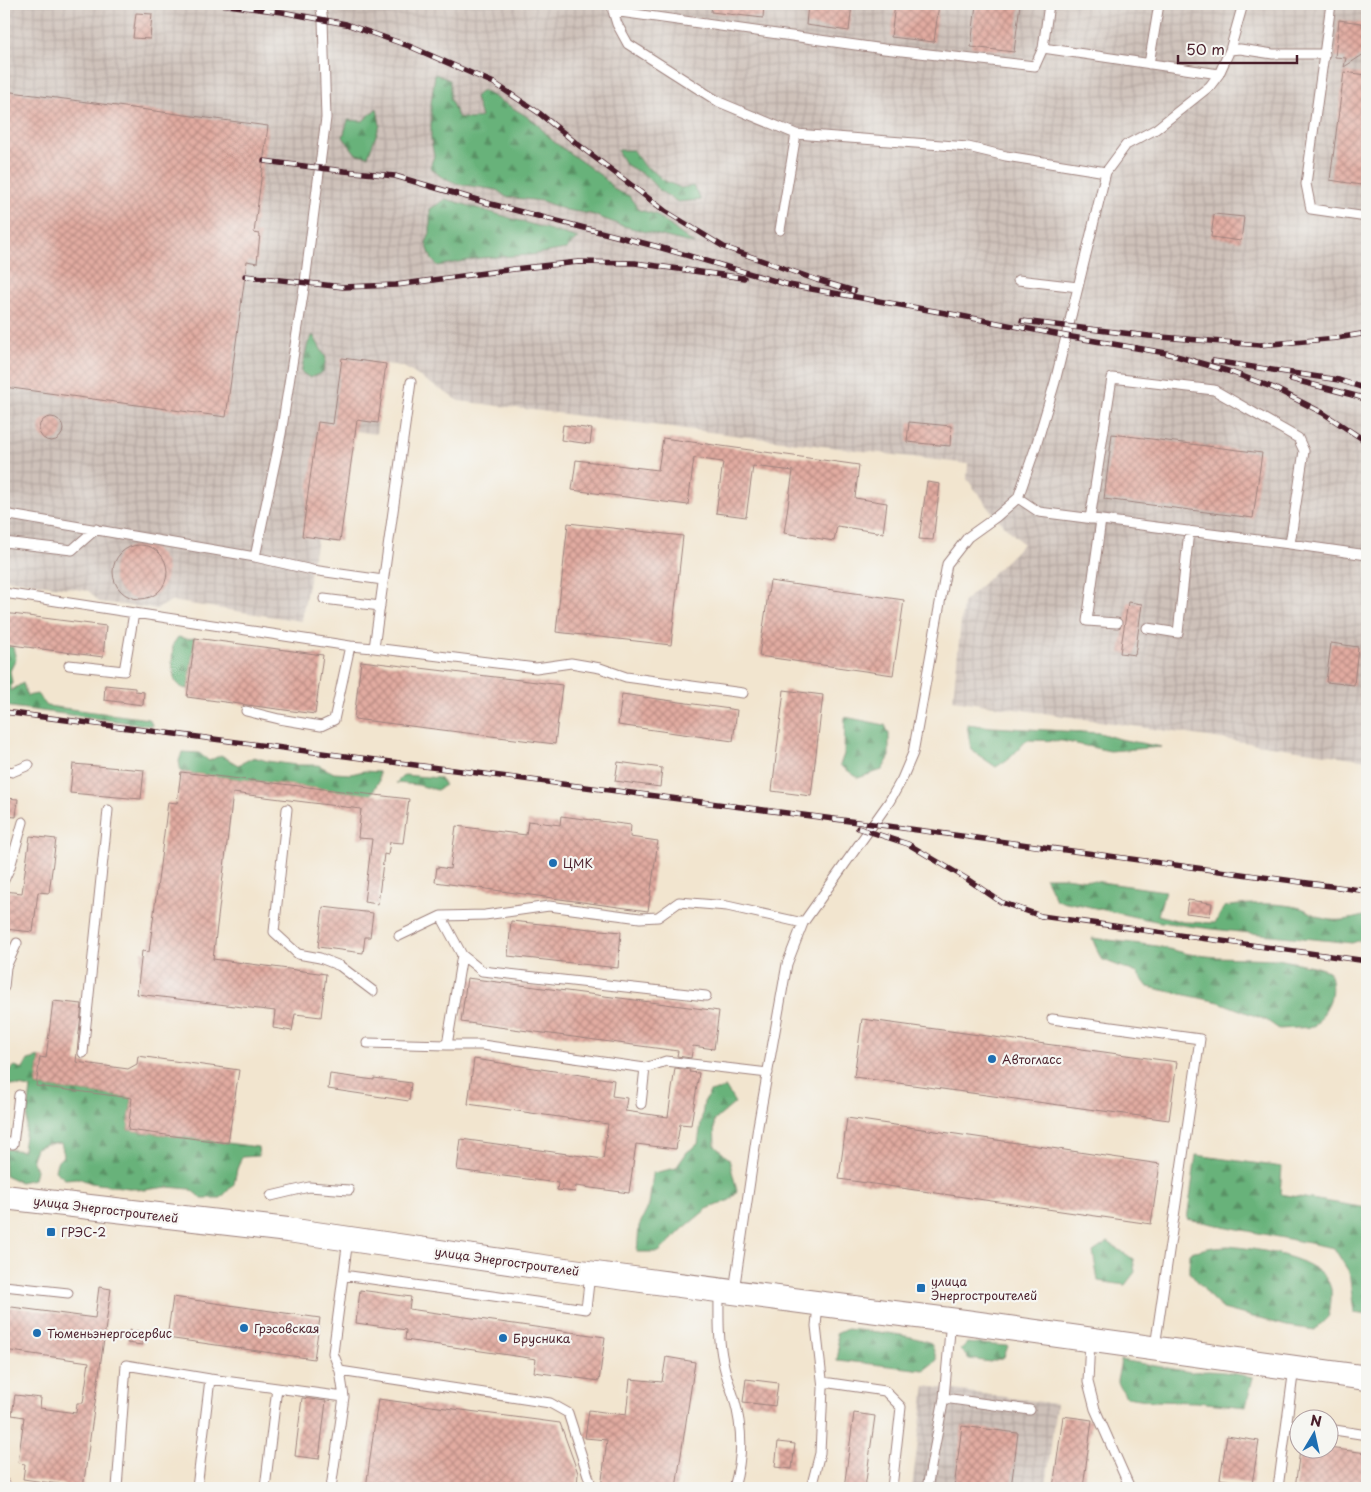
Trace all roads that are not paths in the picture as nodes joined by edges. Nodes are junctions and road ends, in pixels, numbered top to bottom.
1 (320, 4) edge
2 (1049, 4) edge
3 (1159, 4) edge
4 (1243, 4) edge
5 (1331, 4) edge
6 (613, 7) edge
7 (1043, 48) junction
8 (1230, 50) junction
9 (1325, 54) junction
10 (1149, 64) junction
11 (1219, 74) junction
12 (796, 134) junction
13 (1106, 172) junction
14 (1367, 217) edge
15 (780, 230) dead end
16 (1018, 280) dead end
17 (1078, 287) junction
18 (411, 382) dead end
19 (1018, 498) junction
20 (4, 514) edge
21 (1090, 519) junction
22 (1101, 520) junction
23 (96, 529) junction
24 (1189, 531) junction
25 (4, 542) edge
26 (1290, 544) junction
27 (1367, 555) edge
28 (255, 557) junction
29 (384, 580) junction
30 (4, 593) edge
31 (324, 599) dead end
32 (380, 606) junction
33 (134, 613) junction
34 (1117, 623) dead end
35 (1147, 628) dead end
36 (350, 646) junction
37 (374, 648) junction
38 (69, 666) dead end
39 (743, 693) dead end
40 (246, 712) dead end
41 (29, 766) dead end
42 (4, 770) edge
43 (287, 809) dead end
44 (108, 810) dead end
45 (23, 822) dead end
46 (4, 880) edge
47 (441, 916) junction
48 (803, 923) junction
49 (399, 936) dead end
50 (16, 943) dead end
51 (462, 955) junction
52 (5, 967) edge
53 (4, 987) edge
54 (372, 991) dead end
55 (706, 996) dead end
56 (1052, 1019) dead end
57 (367, 1043) dead end
58 (447, 1045) junction
59 (83, 1053) dead end
60 (645, 1068) junction
61 (768, 1073) junction
62 (19, 1095) dead end
63 (641, 1104) dead end
64 (4, 1143) edge
65 (348, 1190) dead end
66 (271, 1196) dead end
67 (4, 1197) edge
68 (348, 1239) junction
69 (590, 1273) junction
70 (343, 1275) junction
71 (4, 1286) edge
72 (727, 1292) junction
73 (68, 1293) dead end
74 (818, 1304) junction
75 (951, 1320) junction
76 (1090, 1339) junction
77 (1155, 1348) junction
78 (1294, 1368) junction
79 (340, 1371) junction
80 (1367, 1378) edge
81 (210, 1379) junction
82 (823, 1382) junction
83 (277, 1388) junction
84 (344, 1397) junction
85 (944, 1398) junction
86 (1030, 1410) dead end
87 (1287, 1424) joint
88 (1338, 1431) edge
89 (1367, 1435) edge
90 (4, 1483) edge
91 (8, 1488) edge
92 (117, 1488) edge
93 (197, 1488) edge
94 (265, 1488) edge
95 (331, 1488) edge
96 (592, 1488) edge
97 (734, 1488) edge
98 (811, 1488) edge
99 (892, 1488) edge
100 (927, 1488) edge
101 (1130, 1488) edge
102 (1278, 1488) edge

1 - 28 lane
2 - 7 lane
3 - 10 lane
4 - 8 lane
5 - 9 lane
6 - 7 lane
6 - 12 lane
7 - 10 lane
8 - 9 lane
8 - 11 lane
9 - 14 lane
10 - 11 lane
11 - 13 lane
12 - 13 lane
12 - 15 lane
13 - 17 lane
16 - 17 lane
17 - 19 lane
18 - 29 lane
19 - 21 lane
19 - 48 lane
20 - 23 lane
21 - 22 lane
21 - 26 lane
22 - 24 lane
22 - 34 lane
23 - 25 lane
23 - 28 lane
24 - 26 lane
24 - 35 lane
26 - 27 lane
28 - 29 lane
29 - 32 lane
30 - 33 lane
31 - 32 lane
32 - 37 lane
33 - 36 lane
33 - 38 lane
36 - 37 lane
36 - 40 lane
37 - 39 lane
41 - 42 lane
43 - 54 lane
44 - 59 lane
45 - 46 lane
47 - 48 lane
47 - 49 lane
47 - 51 lane
48 - 61 lane
50 - 52 lane
51 - 55 lane
51 - 58 lane
52 - 53 lane
56 - 77 lane
57 - 58 lane
58 - 60 lane
60 - 61 lane
60 - 63 lane
61 - 72 lane
62 - 64 lane
65 - 66 lane
67 - 68 main road, улица Энергостроителей
68 - 69 main road, улица Энергостроителей
68 - 70 lane
69 - 70 lane
69 - 72 main road, улица Энергостроителей
70 - 79 lane
71 - 73 lane
72 - 74 main road, улица Энергостроителей
72 - 97 lane
74 - 75 main road, улица Энергостроителей
74 - 82 lane
75 - 76 main road, улица Энергостроителей
75 - 85 lane
76 - 77 main road, улица Энергостроителей
76 - 101 lane
77 - 78 main road, улица Энергостроителей
78 - 80 main road, улица Энергостроителей
78 - 87 lane
79 - 84 lane
79 - 96 lane
81 - 83 lane
81 - 92 lane
81 - 93 lane
82 - 98 lane
82 - 99 lane
83 - 84 lane
83 - 94 lane
84 - 95 lane
85 - 86 lane
85 - 100 lane
87 - 102 lane
88 - 89 lane
90 - 91 lane

